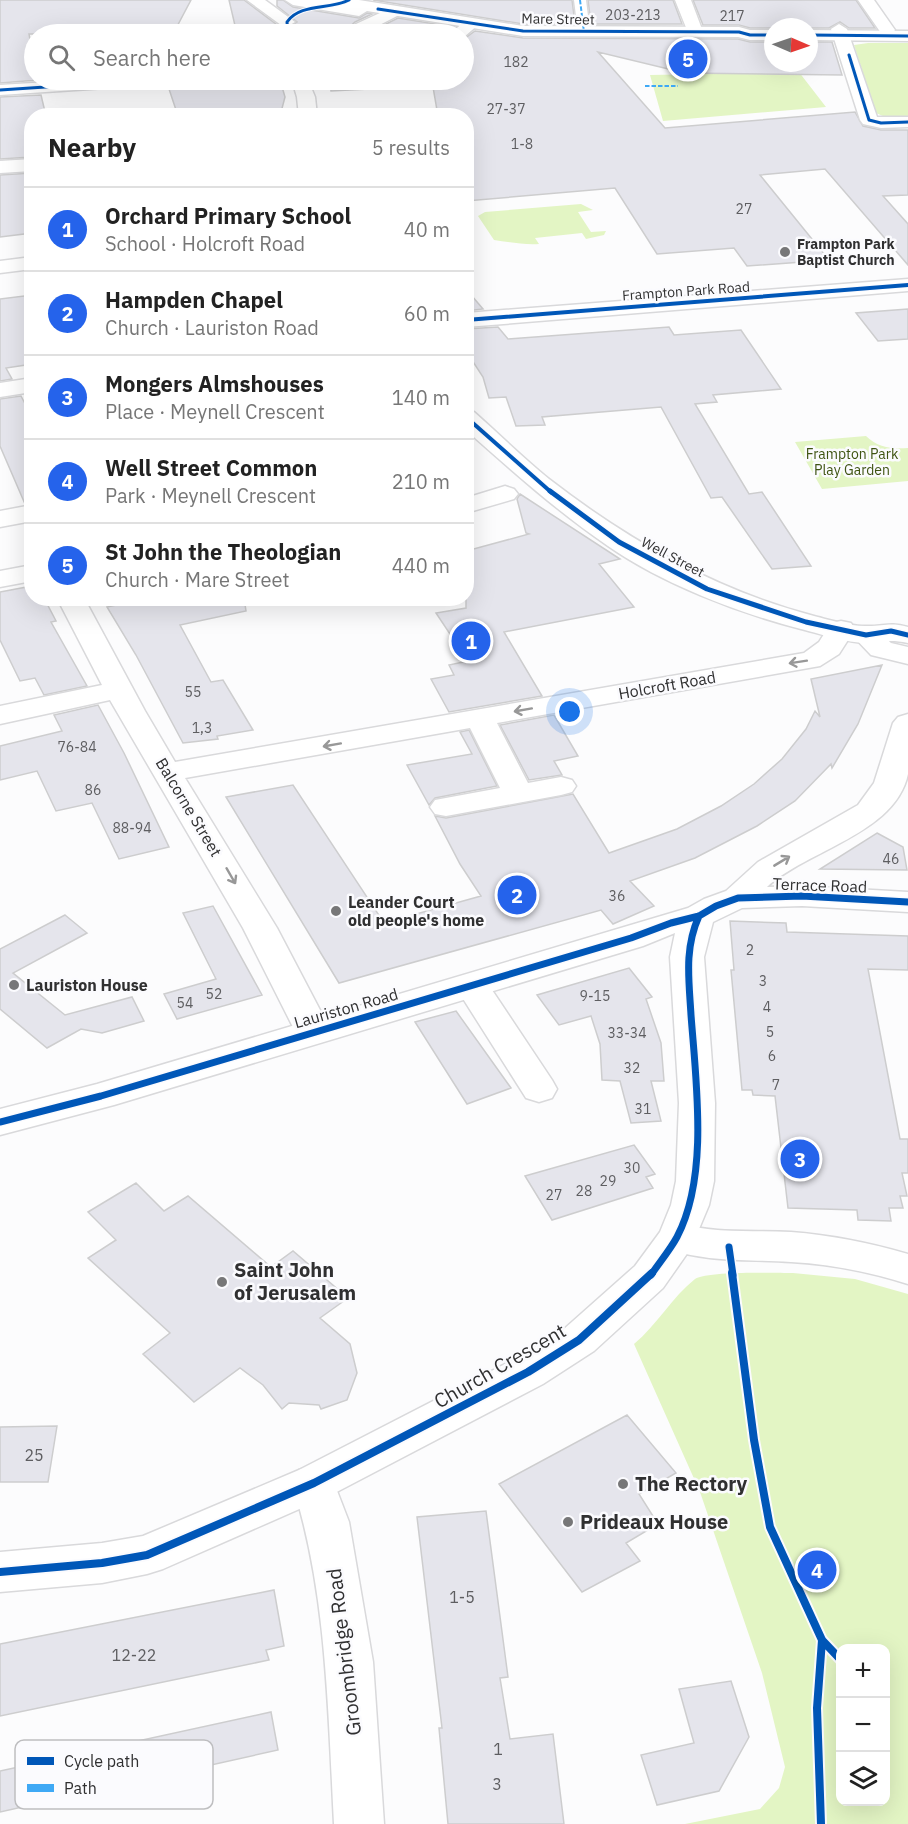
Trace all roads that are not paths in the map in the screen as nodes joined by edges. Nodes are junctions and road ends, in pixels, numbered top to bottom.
1 (255, 0) edge
2 (580, 0) edge
3 (683, 0) edge
4 (866, 0) edge
5 (337, 4) edge
6 (289, 11) edge
7 (386, 11) junction
8 (368, 24) edge
9 (471, 24) edge
10 (474, 24) edge
11 (884, 24) junction
12 (764, 29) edge
13 (818, 30) edge
14 (908, 30) edge
15 (584, 32) junction
16 (695, 32) junction
17 (739, 32) junction
18 (840, 32) junction
19 (818, 34) edge
20 (764, 35) edge
21 (908, 36) edge
22 (24, 88) edge
23 (0, 90) edge
24 (304, 90) edge
25 (307, 108) edge
26 (908, 122) edge
27 (24, 166) edge
28 (0, 167) edge
29 (24, 265) edge
30 (0, 267) edge
31 (908, 285) edge
32 (474, 319) edge
33 (24, 386) edge
34 (0, 390) edge
35 (474, 427) edge
36 (506, 494) dead end
37 (474, 504) edge
38 (24, 514) edge
39 (0, 519) edge
40 (24, 574) edge
41 (0, 579) edge
42 (83, 606) edge
43 (853, 632) junction
44 (908, 635) edge
45 (908, 656) edge
46 (118, 690) junction
47 (0, 715) edge
48 (479, 718) junction
49 (908, 723) edge
50 (168, 772) junction
51 (561, 786) dead end
52 (519, 794) junction
53 (446, 807) dead end
54 (738, 898) junction
55 (908, 902) edge
56 (699, 916) junction
57 (631, 938) junction
58 (687, 957) junction
59 (471, 987) junction
60 (313, 1031) junction
61 (539, 1089) dead end
62 (3, 1117) edge
63 (677, 1238) junction
64 (908, 1269) edge
65 (314, 1483) junction
66 (0, 1572) edge
67 (359, 1824) edge

1 - 6 street
2 - 15 street
3 - 16 street
4 - 11 street
5 - 6 street, Mare Street
5 - 7 street, Mare Street
7 - 8 street
7 - 9 street, Mare Street
10 - 15 street, Mare Street
11 - 14 street
11 - 18 street
12 - 17 street, Mare Street
13 - 18 street
15 - 16 street, Mare Street
16 - 17 street, Mare Street
17 - 20 street, Mare Street
18 - 19 street
18 - 21 street
18 - 26 street
22 - 23 street
24 - 25 street
27 - 28 street
29 - 30 street
31 - 32 street, Frampton Park Road
33 - 34 street
35 - 43 street, Well Street
36 - 37 street
38 - 39 street
40 - 41 street
42 - 46 street, Balcorne Street
43 - 44 street, Well Street
43 - 45 street, Well Street
43 -> 48 street, Holcroft Road
46 - 47 street
46 - 50 street, Balcorne Street
48 -> 50 street, Holcroft Road
48 - 52 street
54 -> 49 street
50 -> 60 street, Balcorne Street
51 - 52 street
52 - 53 street
54 - 55 street, Terrace Road
54 - 56 street, Terrace Road
56 - 57 street, Lauriston Road
56 - 58 street, Church Crescent
57 - 58 street, Lauriston Road
57 - 59 street, Lauriston Road
58 - 63 street, Church Crescent
59 - 60 street, Lauriston Road
59 - 61 street
60 - 62 street, Lauriston Road
63 - 64 street
63 - 65 street, Church Crescent
65 - 66 street, Church Crescent
65 - 67 street, Groombridge Road

